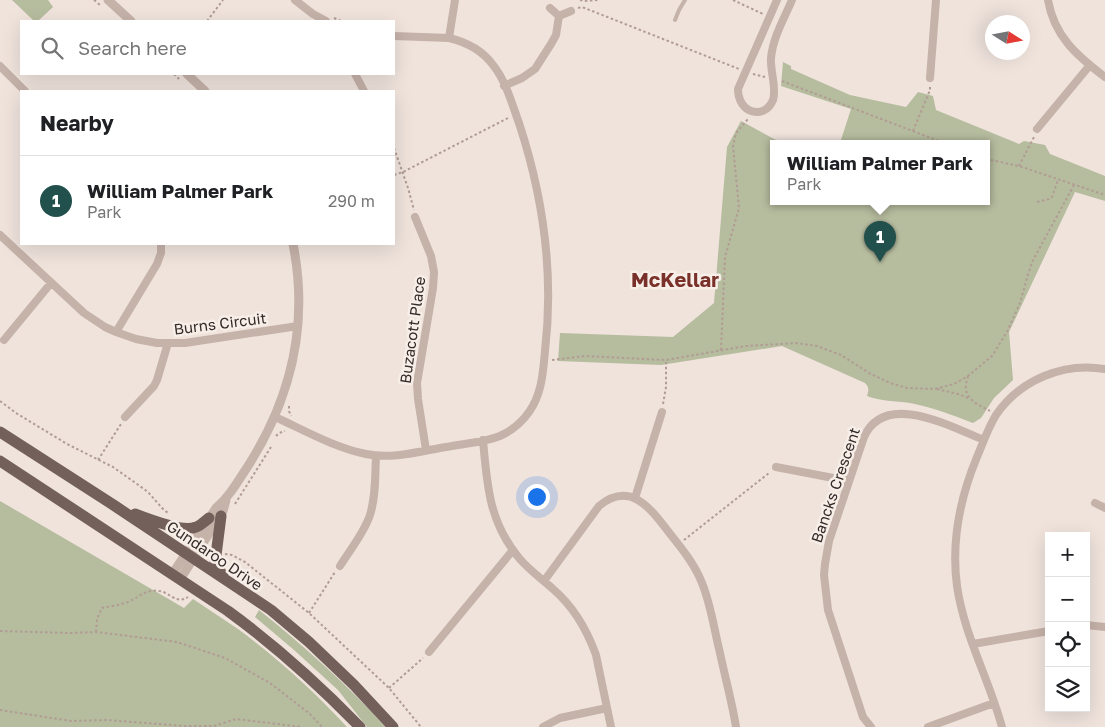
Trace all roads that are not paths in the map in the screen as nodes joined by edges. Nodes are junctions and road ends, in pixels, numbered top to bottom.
1 (108, 0) edge
2 (295, 0) edge
3 (455, 0) edge
4 (685, 0) edge
5 (776, 0) edge
6 (936, 0) edge
7 (1048, 0) edge
8 (791, 3) edge
9 (550, 8) dead end
10 (571, 11) dead end
11 (559, 16) junction
12 (130, 20) edge
13 (324, 20) edge
14 (675, 20) dead end
15 (395, 36) edge
16 (449, 38) junction
17 (1090, 65) junction
18 (0, 66) edge
19 (188, 75) edge
20 (356, 75) edge
21 (1105, 77) edge
22 (930, 78) road end
23 (504, 86) junction
24 (24, 90) edge
25 (204, 90) edge
26 (364, 90) edge
27 (1037, 129) road end
28 (415, 217) road end
29 (0, 236) edge
30 (161, 245) edge
31 (293, 245) edge
32 (51, 283) junction
33 (298, 326) junction
34 (116, 332) junction
35 (4, 340) dead end
36 (168, 343) junction
37 (1105, 369) edge
38 (662, 412) road end
39 (125, 417) road end
40 (275, 417) junction
41 (0, 432) edge
42 (483, 440) junction
43 (984, 440) junction
44 (426, 450) junction
45 (376, 456) junction
46 (0, 461) edge
47 (776, 467) road end
48 (849, 480) junction
49 (635, 498) junction
50 (226, 500) junction
51 (1095, 503) dead end
52 (115, 506) junction
53 (1105, 508) edge
54 (221, 516) junction
55 (209, 518) junction
56 (513, 550) junction
57 (189, 556) junction
58 (340, 566) road end
59 (177, 576) junction
60 (225, 580) junction
61 (544, 581) junction
62 (1090, 625) edge
63 (1105, 627) edge
64 (1045, 632) edge
65 (973, 644) junction
66 (429, 652) road end
67 (994, 703) junction
68 (607, 708) junction
69 (360, 727) edge
70 (393, 727) edge
71 (543, 727) edge
72 (611, 727) edge
73 (736, 727) edge
74 (871, 727) edge
75 (928, 727) edge
76 (1002, 727) edge

1 - 12 street
2 - 13 street
3 - 16 street
4 - 14 lane
5 - 8 street
5 - 8 street
6 - 22 street
7 - 17 street
9 - 11 street
10 - 11 street
11 - 23 street
15 - 16 street
16 - 23 street
17 - 21 street
17 - 27 street
18 - 24 street
19 - 25 street
20 - 26 street
23 - 42 street
28 - 44 street, Buzacott Place
29 - 32 street, Burns Circuit
30 - 34 street
31 - 33 street
32 - 34 street, Burns Circuit
32 - 35 street
33 - 36 street, Burns Circuit
33 - 40 street
34 - 36 street, Burns Circuit
36 - 39 street
37 - 43 street
38 - 49 street
40 - 45 street
40 - 50 street
41 - 52 main road, Gundaroo Drive
42 - 44 street
42 - 56 street
43 - 48 street, Bancks Crescent
43 - 65 street
44 - 45 street
45 - 58 street
46 - 59 main road
47 - 48 street
48 - 74 street, Bancks Crescent
49 - 61 street
49 - 73 street
50 - 54 street
50 - 55 street
51 - 53 street
52 - 55 main road
52 - 57 main road, Gundaroo Drive
54 - 57 street
54 - 60 main road
55 - 57 street
56 - 61 street
56 - 66 street
57 - 59 street
57 - 60 main road, Gundaroo Drive
59 - 69 main road
60 - 70 main road, Gundaroo Drive
61 - 68 street
62 - 63 street
64 - 65 street
65 - 67 street
67 - 75 street
67 - 76 street
68 - 71 street
68 - 72 street

